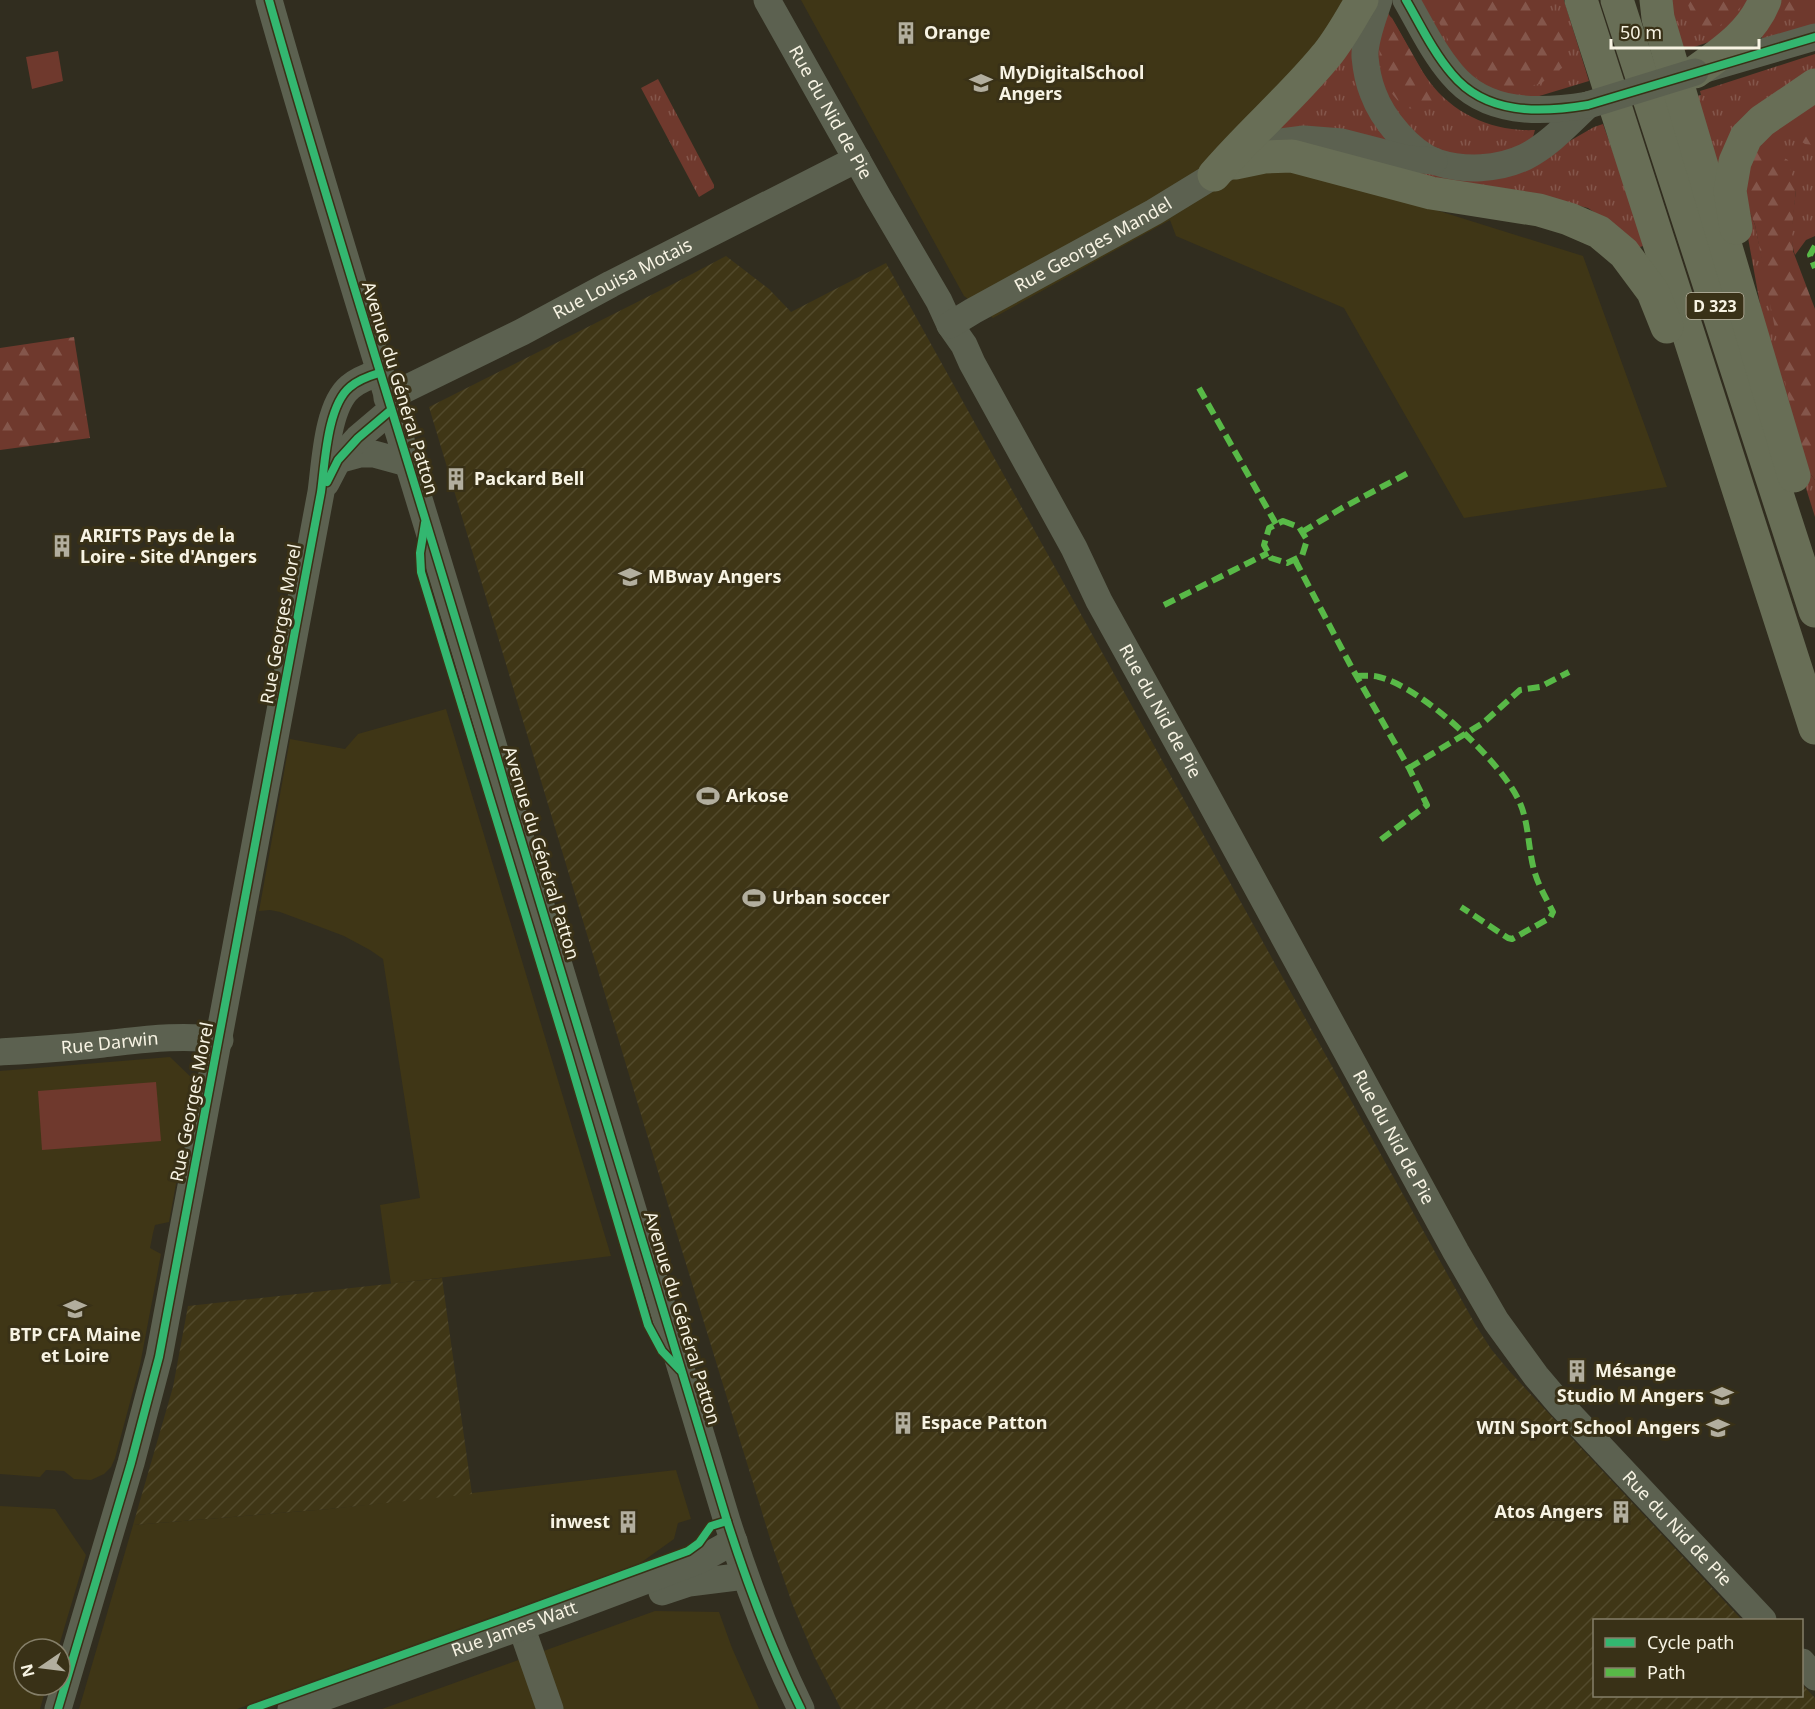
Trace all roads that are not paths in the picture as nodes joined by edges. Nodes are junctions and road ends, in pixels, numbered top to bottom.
1 (269, 0) edge
2 (767, 0) edge
3 (774, 0) edge
4 (1362, 0) edge
5 (1380, 0) edge
6 (1406, 0) edge
7 (1581, 0) edge
8 (1617, 0) edge
9 (1656, 0) edge
10 (1765, 0) edge
11 (783, 26) junction
12 (1815, 37) edge
13 (1695, 72) junction
14 (1815, 85) edge
15 (1588, 105) junction
16 (857, 159) junction
17 (1434, 161) junction
18 (1225, 169) junction
19 (950, 326) junction
20 (1754, 339) junction
21 (386, 393) junction
22 (1711, 402) junction
23 (332, 418) junction
24 (358, 438) junction
25 (338, 460) junction
26 (407, 463) junction
27 (321, 492) junction
28 (1815, 550) edge
29 (1815, 611) edge
30 (1815, 728) edge
31 (220, 1040) junction
32 (0, 1052) edge
33 (734, 1541) junction
34 (745, 1576) junction
35 (1762, 1619) edge
36 (523, 1633) junction
37 (1803, 1663) edge
38 (1815, 1677) edge
39 (58, 1709) edge
40 (291, 1709) edge
41 (337, 1709) edge
42 (550, 1709) edge
43 (801, 1709) edge

1 - 21 street, Avenue du Général Patton
2 - 11 street, Rue du Nid de Pie
3 - 11 street, Rue du Nid de Pie
4 - 18 highway
5 - 17 street
6 - 15 street
7 - 22 highway, D 323
8 - 29 highway, D 323
9 - 20 highway
10 - 13 highway
11 - 16 street, Rue du Nid de Pie
12 - 13 street
13 - 15 street, bridge
14 - 20 highway
15 - 17 street
16 - 19 street, Rue du Nid de Pie
16 - 21 street, Rue Louisa Motais
17 - 18 street, Rue Georges Mandel
18 - 19 street, Rue Georges Mandel
18 - 22 highway
19 - 35 street, Rue du Nid de Pie
20 - 28 highway
21 - 23 street, Rue Georges Morel
21 - 24 street, Rue Georges Morel
21 - 26 street, Avenue du Général Patton
22 - 30 highway, D 323
23 - 24 street
23 - 27 street, Rue Georges Morel
24 - 25 street, Rue Georges Morel
25 - 26 street
25 - 27 street, Rue Georges Morel
26 - 33 street, Avenue du Général Patton
27 - 31 street, Rue Georges Morel
31 - 32 street, Rue Darwin
31 - 39 street, Rue Georges Morel
33 - 34 street, Avenue du Général Patton
33 - 36 street, Rue James Watt
34 - 36 street, Rue James Watt
34 - 43 street, Avenue du Général Patton
36 - 40 street, Rue James Watt
36 - 41 street, Rue James Watt
36 - 42 street
37 - 38 street

